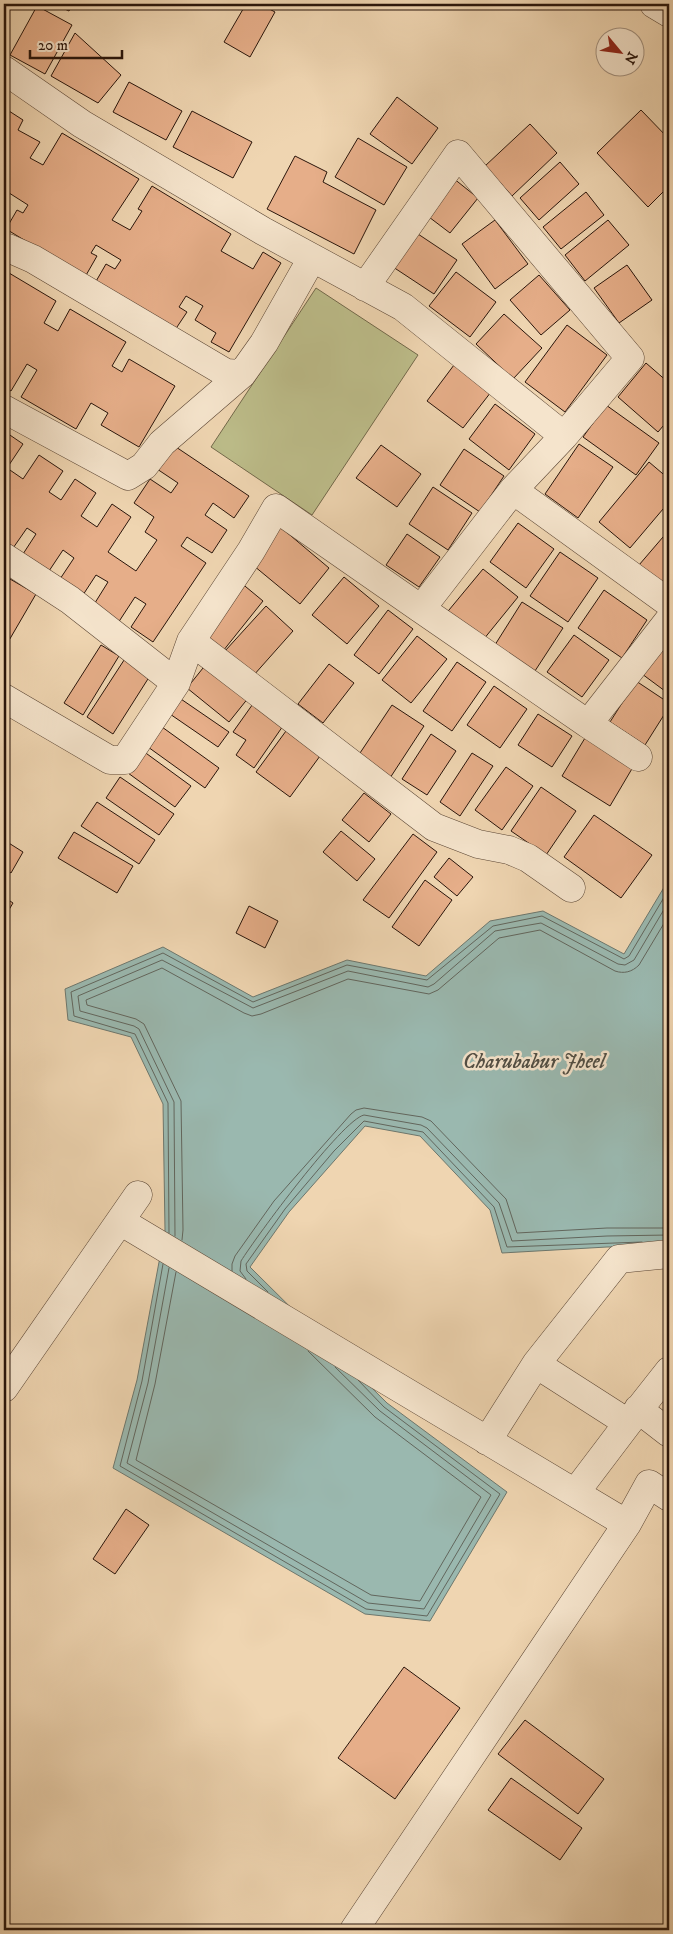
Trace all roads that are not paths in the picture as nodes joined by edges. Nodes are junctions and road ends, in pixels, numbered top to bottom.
1 (654, 4) edge
2 (669, 13) edge
3 (4, 70) edge
4 (4, 248) edge
5 (312, 258) junction
6 (365, 287) junction
7 (242, 374) junction
8 (4, 409) edge
9 (564, 436) junction
10 (513, 490) junction
11 (4, 557) edge
12 (669, 603) edge
13 (421, 608) junction
14 (669, 620) edge
15 (191, 640) junction
16 (176, 683) junction
17 (4, 698) edge
18 (588, 724) junction
19 (638, 757) dead end
20 (571, 888) dead end
21 (138, 1196) dead end
22 (120, 1222) junction
23 (669, 1254) edge
24 (536, 1364) junction
25 (669, 1371) edge
26 (4, 1388) edge
27 (633, 1416) junction
28 (669, 1434) edge
29 (487, 1441) junction
30 (659, 1490) edge
31 (575, 1492) junction
32 (627, 1524) junction
33 (354, 1930) edge

1 - 2 street
3 - 5 street
4 - 7 street
5 - 6 street
5 - 7 street
6 - 9 street
6 - 9 street
7 - 8 street
9 - 10 street
10 - 12 street
10 - 13 street
11 - 16 street
13 - 15 street
13 - 18 street
14 - 18 street
15 - 16 street
15 - 20 street
16 - 17 street
18 - 19 street
21 - 22 street
22 - 26 street
22 - 29 street
23 - 24 street
24 - 27 street
24 - 29 street
25 - 27 street
27 - 28 street
27 - 31 street
29 - 31 street
30 - 32 street
31 - 32 street
32 - 33 street

